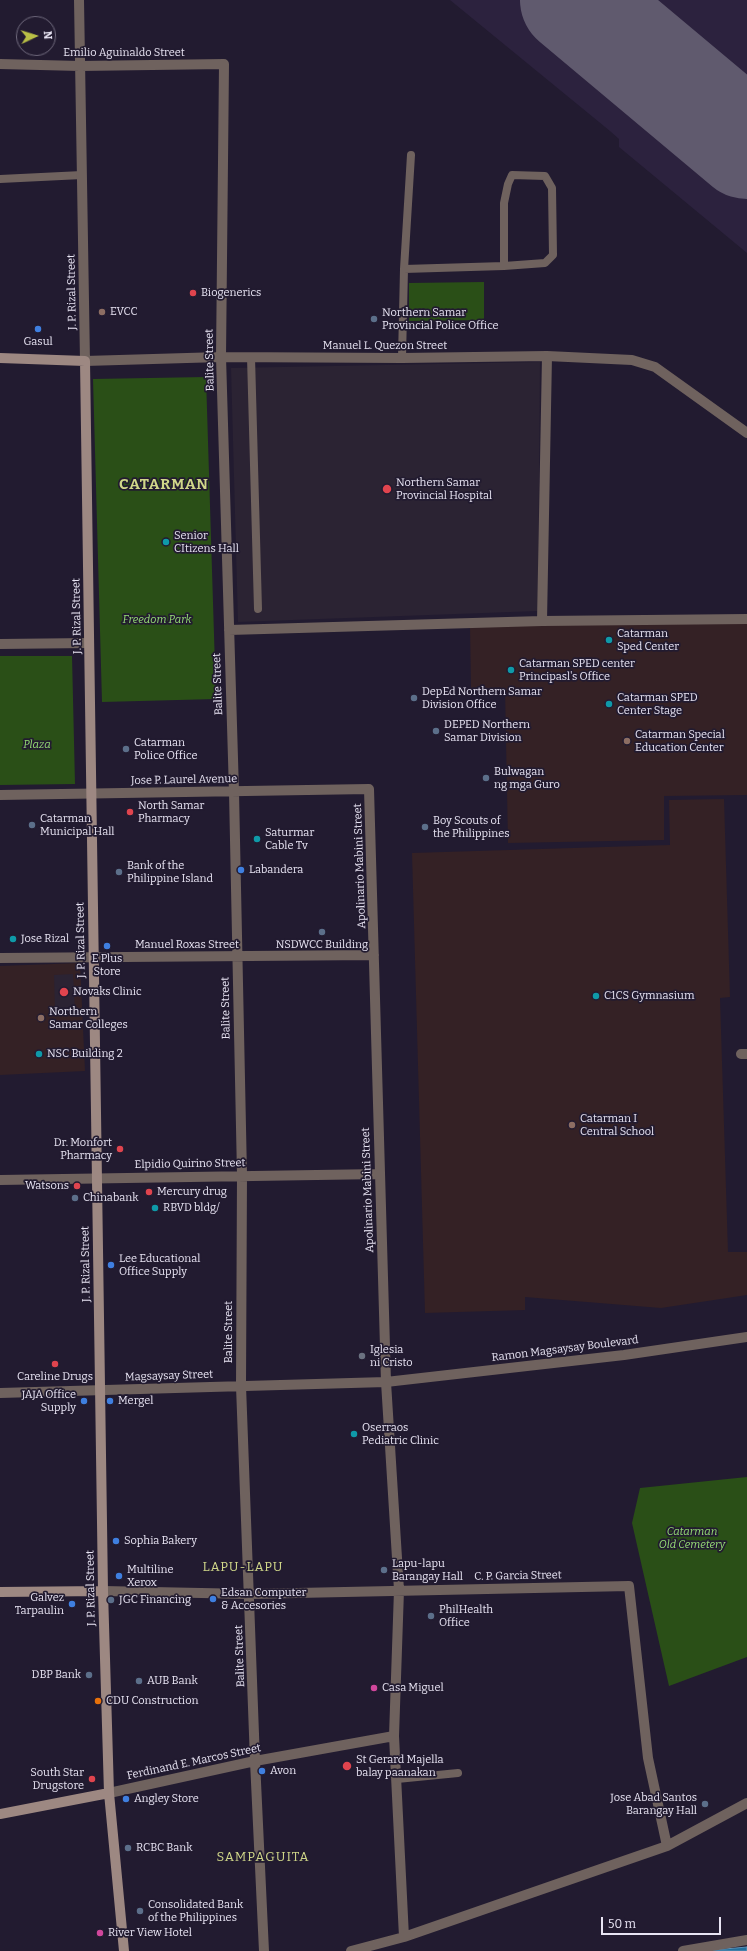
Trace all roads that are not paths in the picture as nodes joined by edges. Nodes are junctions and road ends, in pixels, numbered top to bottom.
1 (79, 0) edge
2 (0, 64) edge
3 (224, 64) joint
4 (80, 66) junction
5 (411, 155) dead end
6 (82, 175) junction
7 (0, 179) edge
8 (504, 266) junction
9 (404, 269) junction
10 (547, 356) junction
11 (221, 357) junction
12 (251, 357) junction
13 (0, 358) edge
14 (402, 358) junction
15 (85, 361) junction
16 (747, 433) edge
17 (258, 608) dead end
18 (747, 619) edge
19 (542, 621) junction
20 (229, 630) junction
21 (89, 643) junction
22 (0, 644) edge
23 (369, 789) joint
24 (234, 792) junction
25 (92, 794) junction
26 (0, 795) edge
27 (236, 956) junction
28 (374, 956) junction
29 (0, 958) edge
30 (94, 958) junction
31 (380, 1174) junction
32 (242, 1175) junction
33 (97, 1178) junction
34 (0, 1180) edge
35 (747, 1337) edge
36 (386, 1382) junction
37 (241, 1386) junction
38 (100, 1390) junction
39 (0, 1393) edge
40 (399, 1590) junction
41 (103, 1591) junction
42 (0, 1592) edge
43 (250, 1594) junction
44 (394, 1736) junction
45 (255, 1761) junction
46 (458, 1773) dead end
47 (397, 1779) junction
48 (109, 1793) junction
49 (747, 1803) edge
50 (0, 1814) edge
51 (667, 1846) junction
52 (404, 1937) junction
53 (747, 1940) edge
54 (124, 1951) edge
55 (264, 1951) edge
56 (351, 1951) edge
57 (683, 1951) edge

1 - 4 street, J. P. Rizal Street
2 - 4 street, Emilio Aguinaldo Street
3 - 4 street, Emilio Aguinaldo Street
3 - 11 street, Balite Street
4 - 6 street, J. P. Rizal Street
5 - 9 lane
6 - 7 lane
6 - 15 street, J. P. Rizal Street
8 - 8 lane
8 - 9 lane
9 - 14 lane
10 - 14 street, Manuel L. Quezon Street
10 - 16 street, Manuel L. Quezon Street
10 - 19 street
11 - 12 street, Manuel L. Quezon Street
11 - 15 street, Manuel L. Quezon Street
11 - 20 street, Balite Street
12 - 14 street, Manuel L. Quezon Street
12 - 17 lane
13 - 15 main road, Manuel L. Quezon Street
15 - 21 main road, J. P. Rizal Street
18 - 19 street
19 - 20 street
20 - 24 street, Balite Street
21 - 22 street
21 - 25 main road, J. P. Rizal Street
23 - 24 street, Jose P. Laurel Avenue
23 - 28 street, Apolinario Mabini Street
24 - 25 street, Jose P. Laurel Avenue
24 - 27 street, Balite Street
25 - 26 street, Jose P. Laurel Avenue
25 - 30 main road, J. P. Rizal Street
27 - 28 street, Manuel Roxas Street
27 - 30 street, Manuel Roxas Street
27 - 32 street, Balite Street
28 - 31 street, Apolinario Mabini Street
29 - 30 street, Manuel Roxas Street
30 - 33 main road, J. P. Rizal Street
31 - 32 street, Elpidio Quirino Street
31 - 36 street, Apolinario Mabini Street
32 - 33 street, Elpidio Quirino Street
32 - 37 street, Balite Street
33 - 34 street, Elpidio Quirino Street
33 - 38 main road, J. P. Rizal Street
35 - 36 street, Ramon Magsaysay Boulevard
36 - 37 street, Magsaysay Street
36 - 40 street, Apolinario Mabini Street
37 - 38 street, Magsaysay Street
37 - 43 street, Balite Street
38 - 39 street, Magsaysay Street
38 - 41 main road, J. P. Rizal Street
40 - 43 street, C. P. Garcia Street
40 - 44 street, Apolinario Mabini Street
40 - 51 street, C. P. Garcia Street
41 - 42 main road, C. P. Garcia Street
41 - 43 street, C. P. Garcia Street
41 - 48 main road, J. P. Rizal Street
43 - 45 street, Balite Street
44 - 45 street, Ferdinand E. Marcos Street
44 - 47 street, Apolinario Mabini Street
45 - 48 street, Ferdinand E. Marcos Street
45 - 55 street, Balite Street
46 - 47 lane
47 - 52 street, Apolinario Mabini Street
48 - 50 main road, Ferdinand E. Marcos Street
48 - 54 main road, J. P. Rizal Street
49 - 51 street
51 - 52 street
52 - 56 street
53 - 57 street

